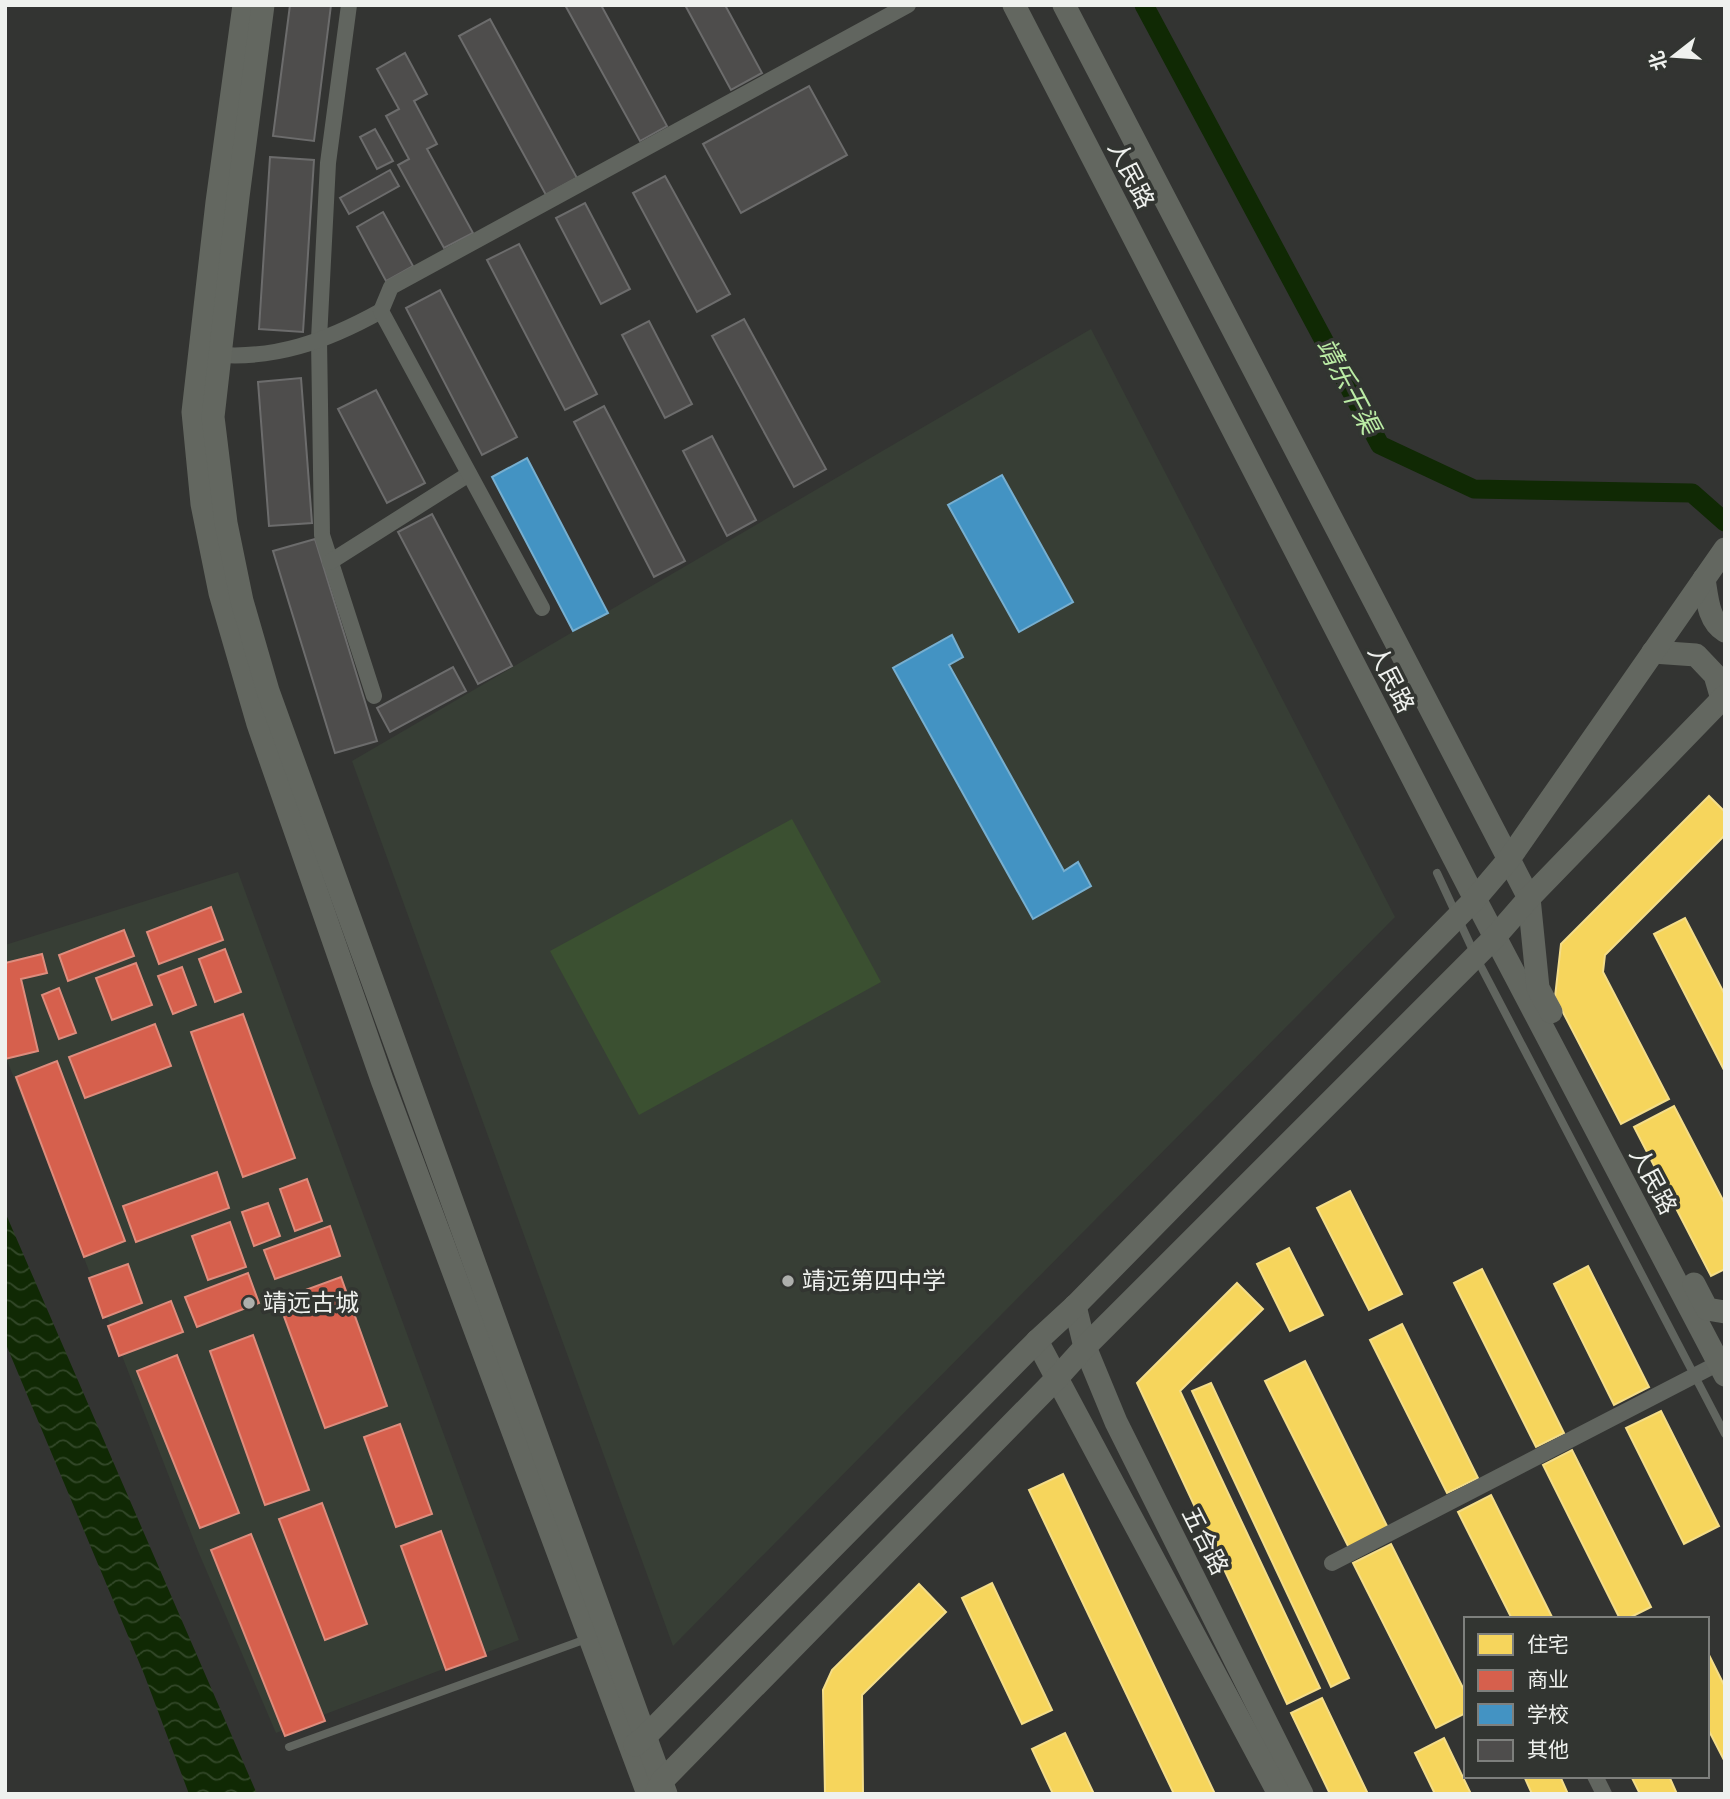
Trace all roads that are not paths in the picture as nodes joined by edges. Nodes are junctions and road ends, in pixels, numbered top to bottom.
1 (244, 5) edge
2 (264, 5) edge
3 (349, 5) edge
4 (908, 5) edge
5 (1014, 5) edge
6 (1064, 5) edge
7 (381, 311) junction
8 (319, 339) junction
9 (210, 354) junction
10 (469, 474) junction
11 (330, 562) junction
12 (1714, 564) edge
13 (542, 608) dead end
14 (1725, 631) edge
15 (1653, 652) junction
16 (374, 696) dead end
17 (1723, 697) edge
18 (1509, 859) junction
19 (1437, 873) dead end
20 (1529, 898) junction
21 (1475, 899) junction
22 (1457, 918) junction
23 (1495, 937) junction
24 (1476, 957) junction
25 (1075, 1306) junction
26 (1713, 1309) edge
27 (1037, 1341) junction
28 (1085, 1347) junction
29 (1722, 1369) edge
30 (1694, 1376) junction
31 (1057, 1378) junction
32 (1725, 1434) edge
33 (1332, 1563) dead end
34 (589, 1638) junction
35 (638, 1743) junction
36 (289, 1747) dead end
37 (1596, 1778) edge
38 (658, 1791) edge
39 (1279, 1794) edge
40 (1302, 1794) edge
41 (1604, 1794) edge

1 - 9 main road
2 - 9 main road
3 - 8 street
4 - 7 street
5 - 21 main road, 人民路
6 - 18 main road, 人民路
7 - 8 street
7 - 10 street
8 - 9 street
8 - 11 street
9 - 34 main road
9 - 35 main road
10 - 11 street
10 - 13 street
11 - 16 street
12 - 14 main road
12 - 15 main road
15 - 17 main road
15 - 18 main road
17 - 20 main road
18 - 20 main road, 人民路
18 - 21 main road
19 - 22 lane
20 - 23 main road
20 - 26 main road, 人民路
21 - 22 main road
21 - 23 main road, 人民路
22 - 24 lane
22 - 25 main road
23 - 24 main road
23 - 26 main road, 人民路
24 - 28 main road
24 - 30 lane
25 - 27 main road
25 - 28 main road, 五合路
26 - 29 main road, 人民路
27 - 31 main road
27 - 35 main road
28 - 31 main road
28 - 40 main road, 五合路
29 - 30 street
30 - 32 lane
30 - 33 street
31 - 38 main road
31 - 39 main road
34 - 35 main road
34 - 36 lane
35 - 38 main road
37 - 41 street

